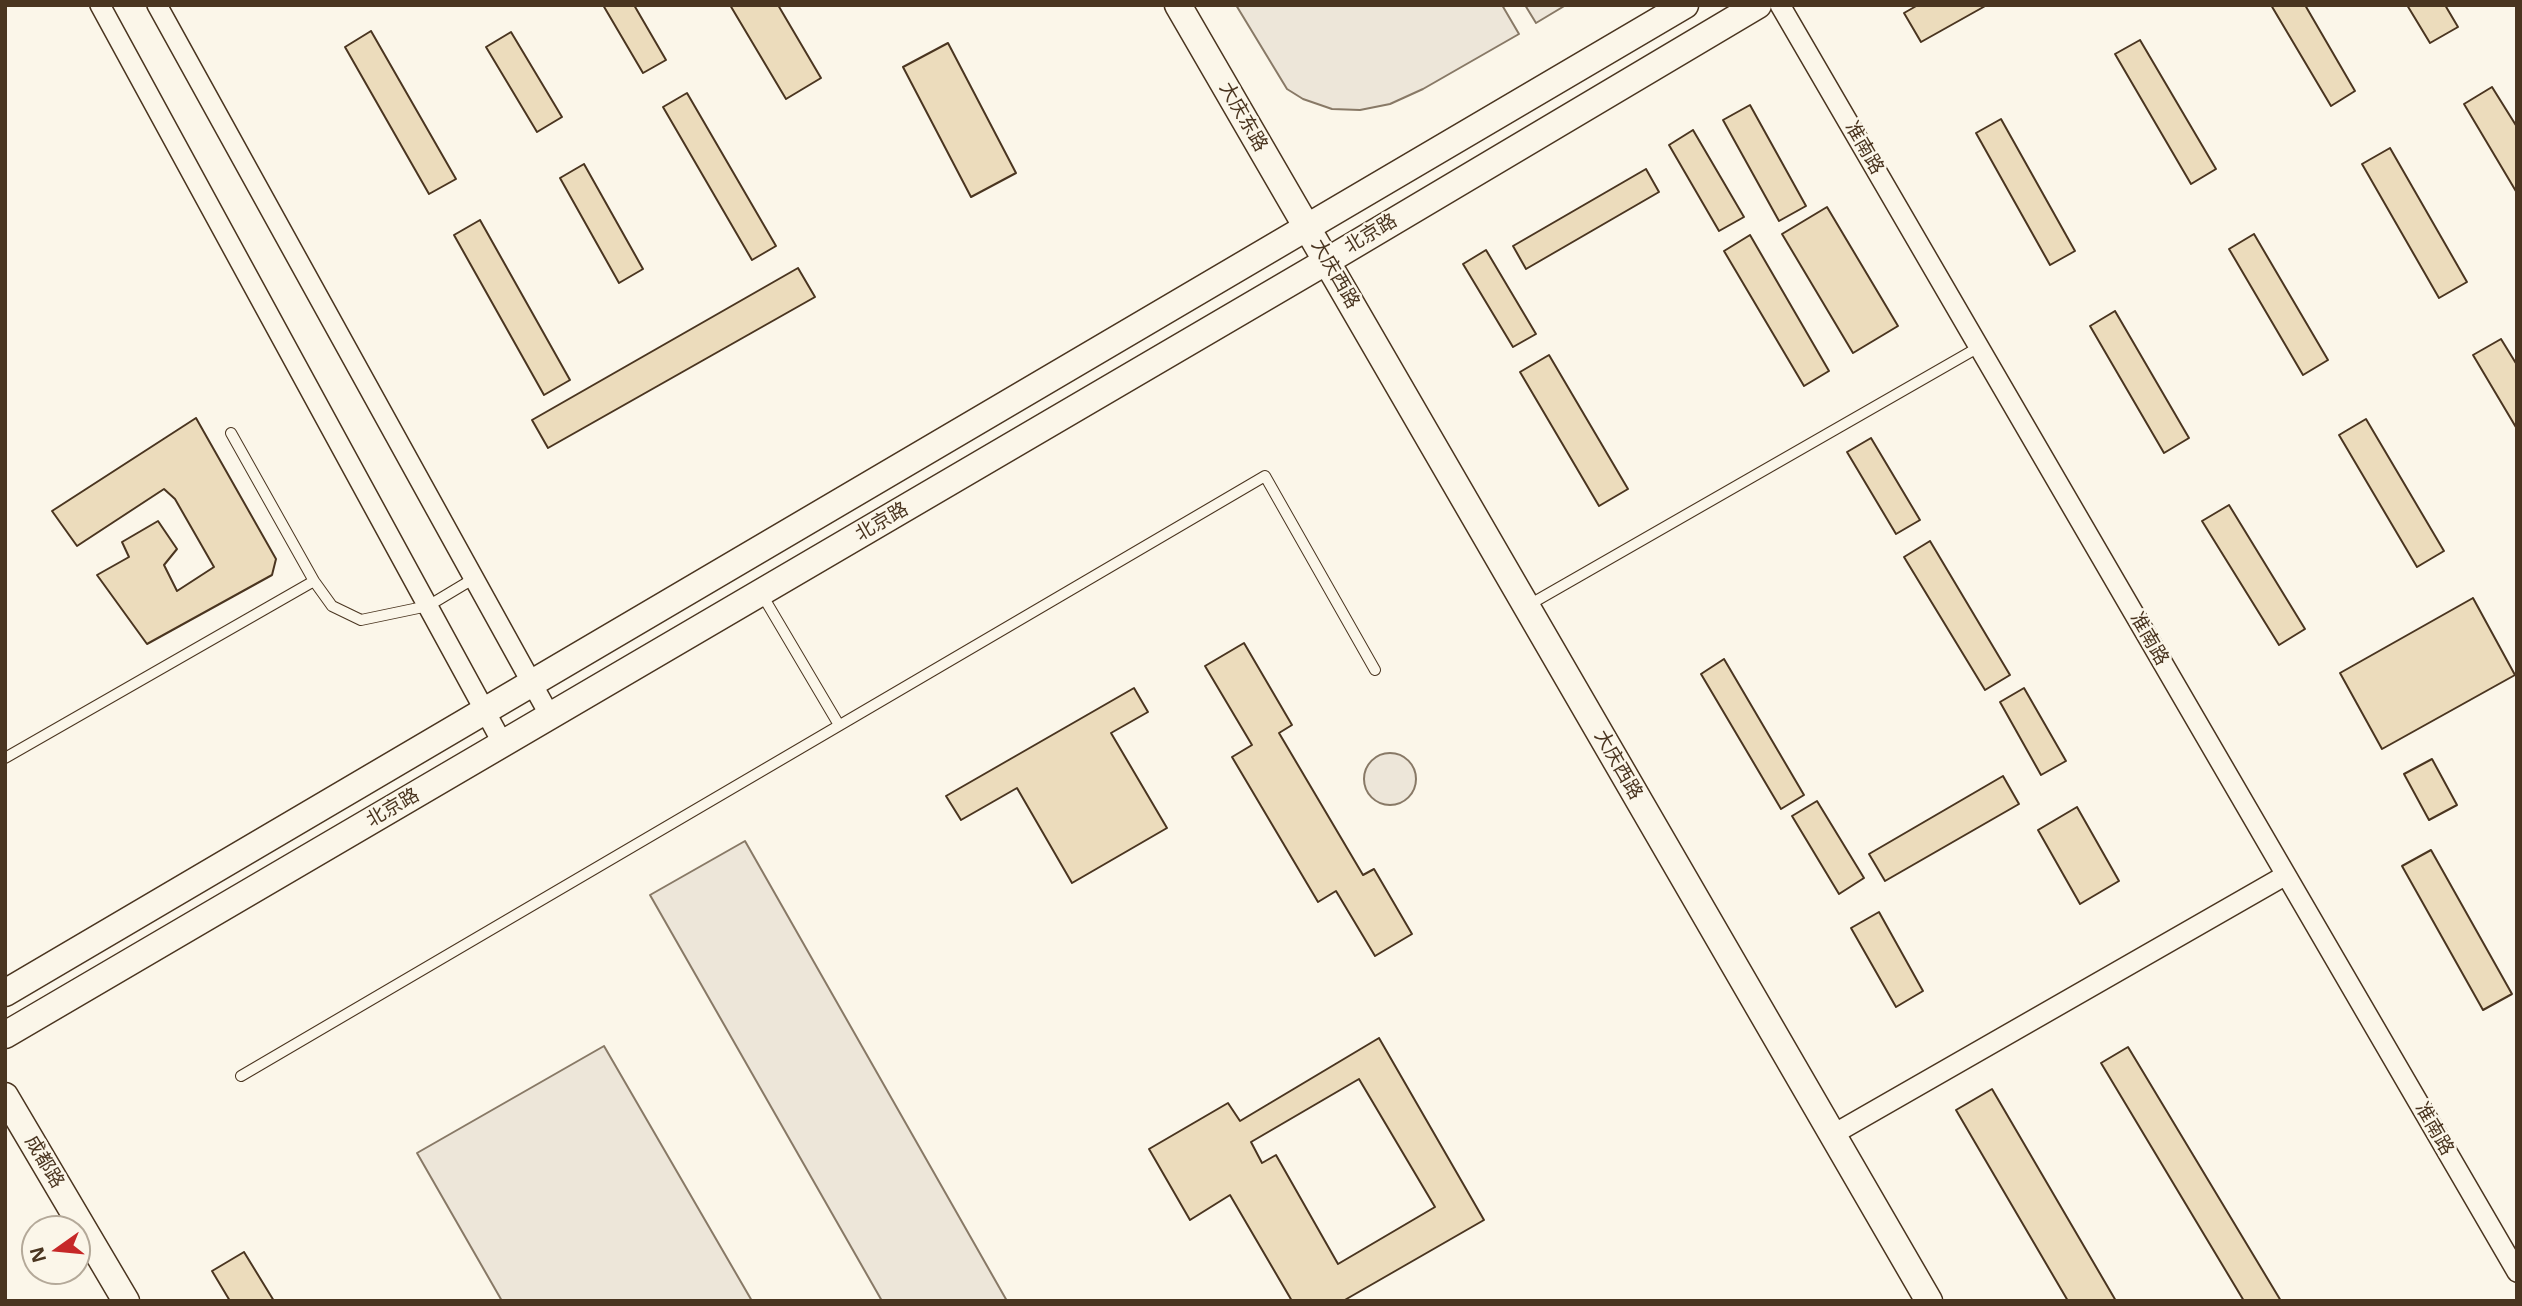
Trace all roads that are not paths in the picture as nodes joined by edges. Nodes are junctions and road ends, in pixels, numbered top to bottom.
1 (100, 5) edge
2 (157, 5) edge
3 (1178, 5) edge
4 (1685, 5) edge
5 (1758, 5) edge
6 (1780, 5) edge
7 (1309, 228) junction
8 (1327, 261) junction
9 (1979, 347) junction
10 (231, 433) dead end
11 (473, 579) junction
12 (314, 581) junction
13 (761, 593) junction
14 (428, 606) junction
15 (1527, 607) junction
16 (1375, 670) dead end
17 (532, 684) junction
18 (485, 712) junction
19 (550, 716) junction
20 (839, 725) junction
21 (503, 744) junction
22 (5, 758) edge
23 (2286, 875) junction
24 (5, 993) edge
25 (6, 1033) edge
26 (241, 1076) dead end
27 (5, 1096) edge
28 (1832, 1135) junction
29 (2517, 1272) edge
30 (126, 1301) edge
31 (1929, 1301) edge

1 - 14 street
2 - 11 street
3 - 7 main road, 大庆东路
4 - 7 main road, 北京路
5 - 8 main road, 北京路
6 - 9 street, 准南路
7 - 8 main road, 大庆西路
7 - 17 main road, 北京路
8 - 13 main road, 北京路
8 - 15 main road, 大庆西路
9 - 15 lane
9 - 23 street, 准南路
10 - 12 lane
11 - 14 lane
11 - 17 street
12 - 14 lane
12 - 22 lane
13 - 19 main road, 北京路
13 - 20 lane
14 - 18 street
15 - 28 main road, 大庆西路
16 - 20 lane
17 - 18 main road, 北京路
17 - 19 street
18 - 21 street
18 - 24 main road, 北京路
19 - 21 main road, 北京路
20 - 26 lane
21 - 25 main road, 北京路
23 - 28 street
23 - 29 street, 准南路
27 - 30 main road, 成都路
28 - 31 main road, 大庆西路

